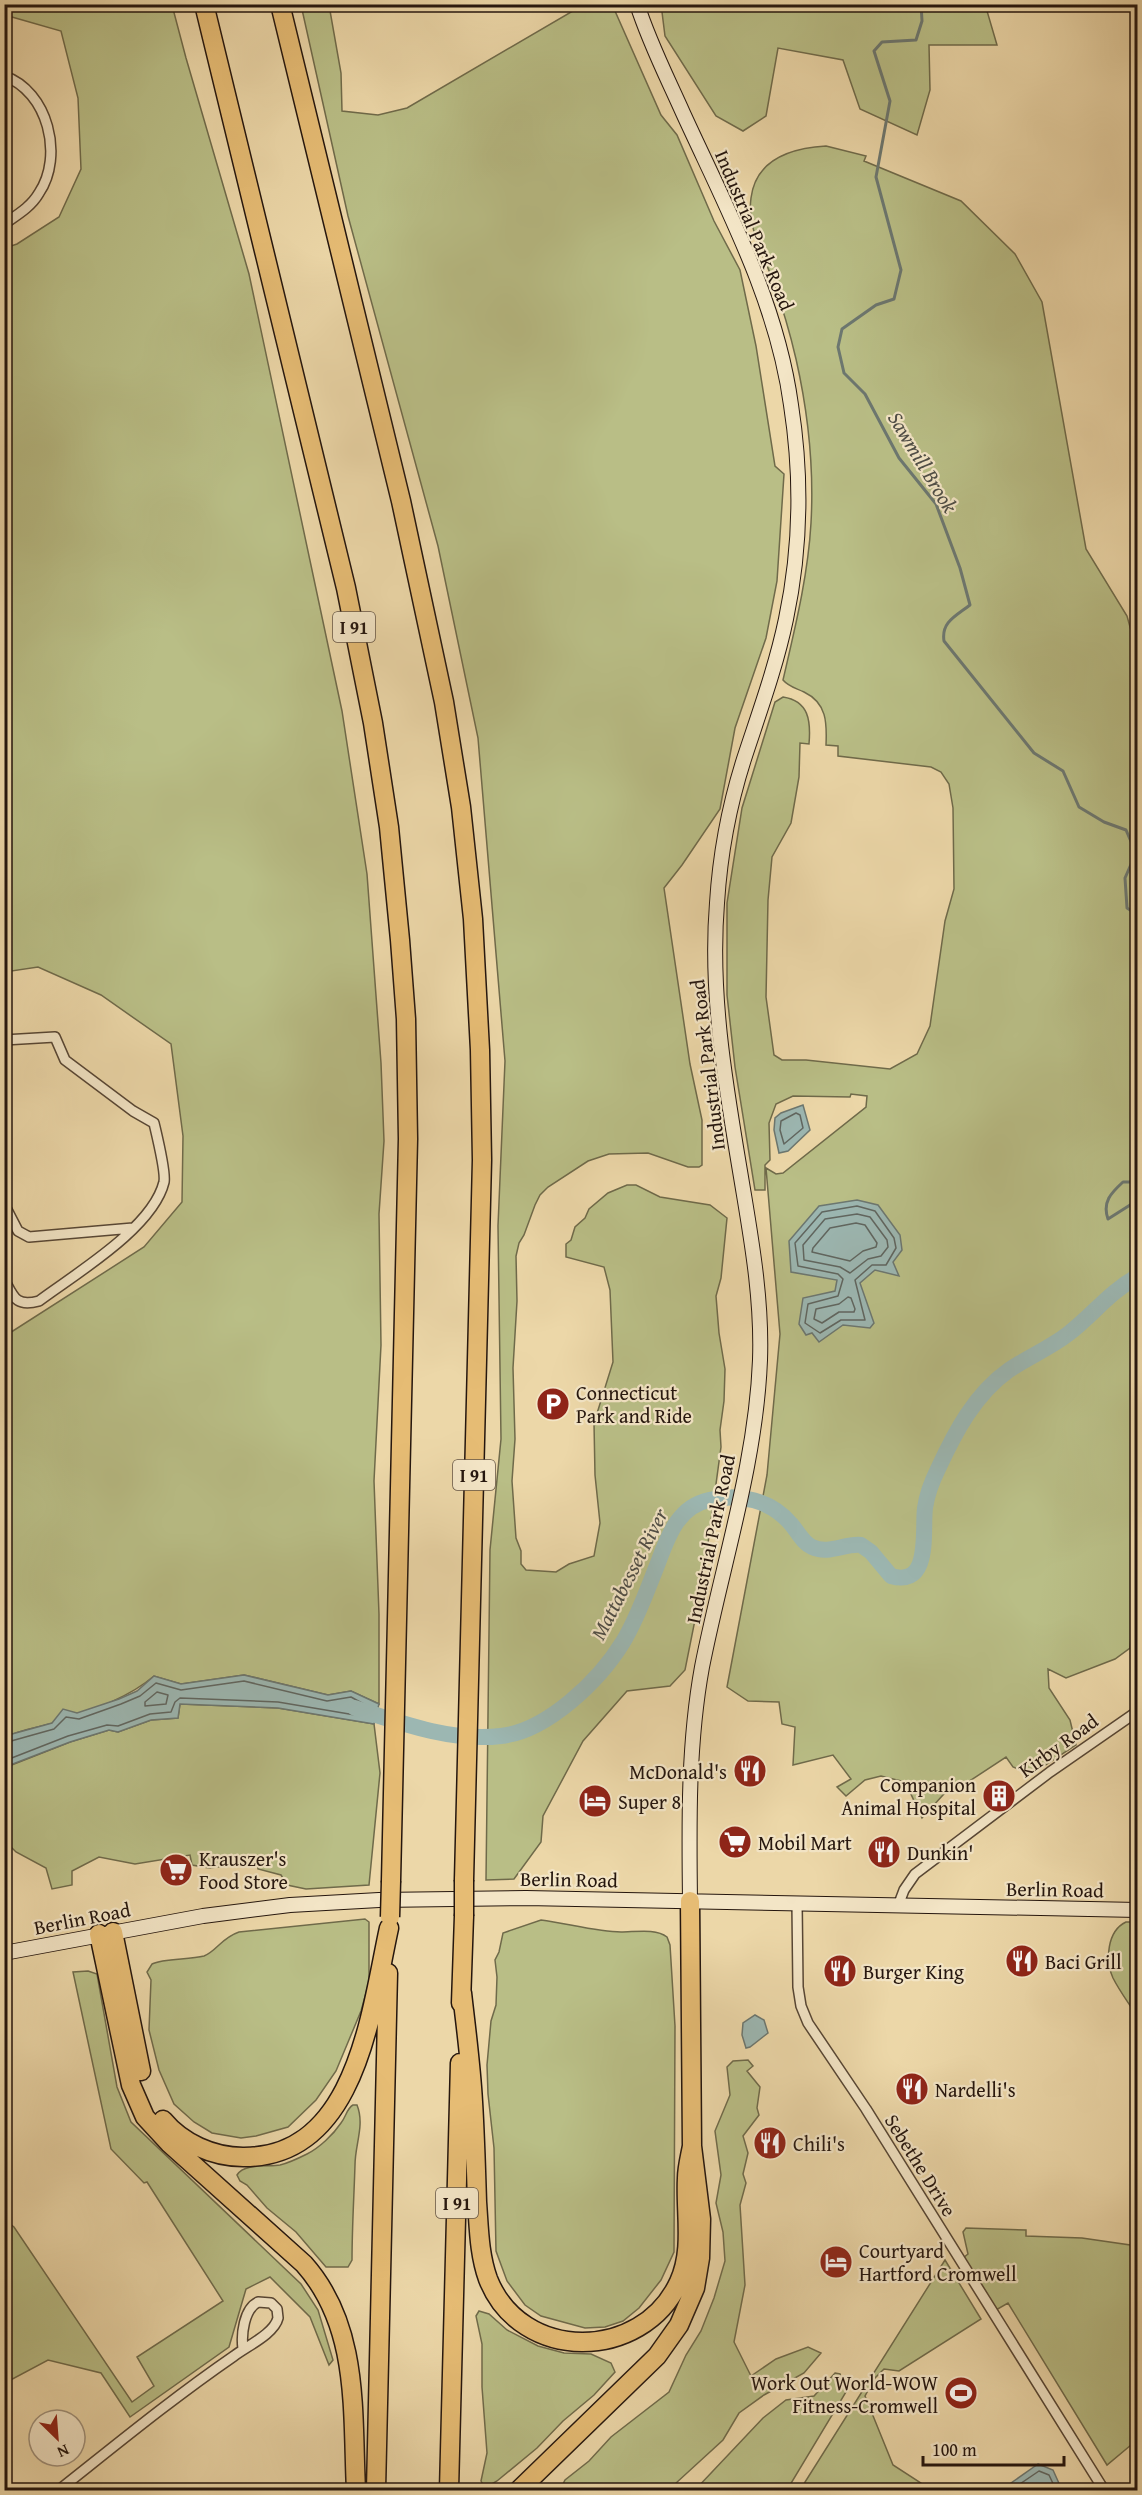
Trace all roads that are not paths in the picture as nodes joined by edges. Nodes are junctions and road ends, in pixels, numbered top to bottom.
1 (204, 4) edge
2 (280, 4) edge
3 (638, 4) edge
4 (4, 76) edge
5 (4, 224) edge
6 (4, 1040) edge
7 (4, 1204) edge
8 (133, 1228) junction
9 (4, 1280) edge
10 (1137, 1711) edge
11 (690, 1901) junction
12 (797, 1904) junction
13 (898, 1906) junction
14 (1137, 1910) edge
15 (390, 1922) junction
16 (106, 1933) junction
17 (4, 1953) edge
18 (462, 1993) junction
19 (692, 2146) junction
20 (243, 2349) junction
21 (59, 2490) edge
22 (356, 2490) edge
23 (376, 2490) edge
24 (449, 2490) edge
25 (519, 2490) edge
26 (1104, 2490) edge

1 - 15 highway, I 91, bridge
2 - 18 highway, I 91, bridge
3 - 11 street, Industrial Park Road
4 - 5 street
6 - 8 street
7 - 8 street
8 - 9 street
10 - 13 street, Kirby Road
11 - 12 street, Berlin Road
11 - 16 street, Berlin Road
11 - 19 highway
12 - 13 street, Berlin Road
12 - 26 street, Sebethe Drive
13 - 14 street, Berlin Road
15 - 16 highway
15 - 23 highway, I 91
16 - 17 street, Berlin Road
16 - 22 highway
18 - 19 highway
18 - 24 highway, I 91
19 - 25 highway
20 - 20 street
20 - 21 street

